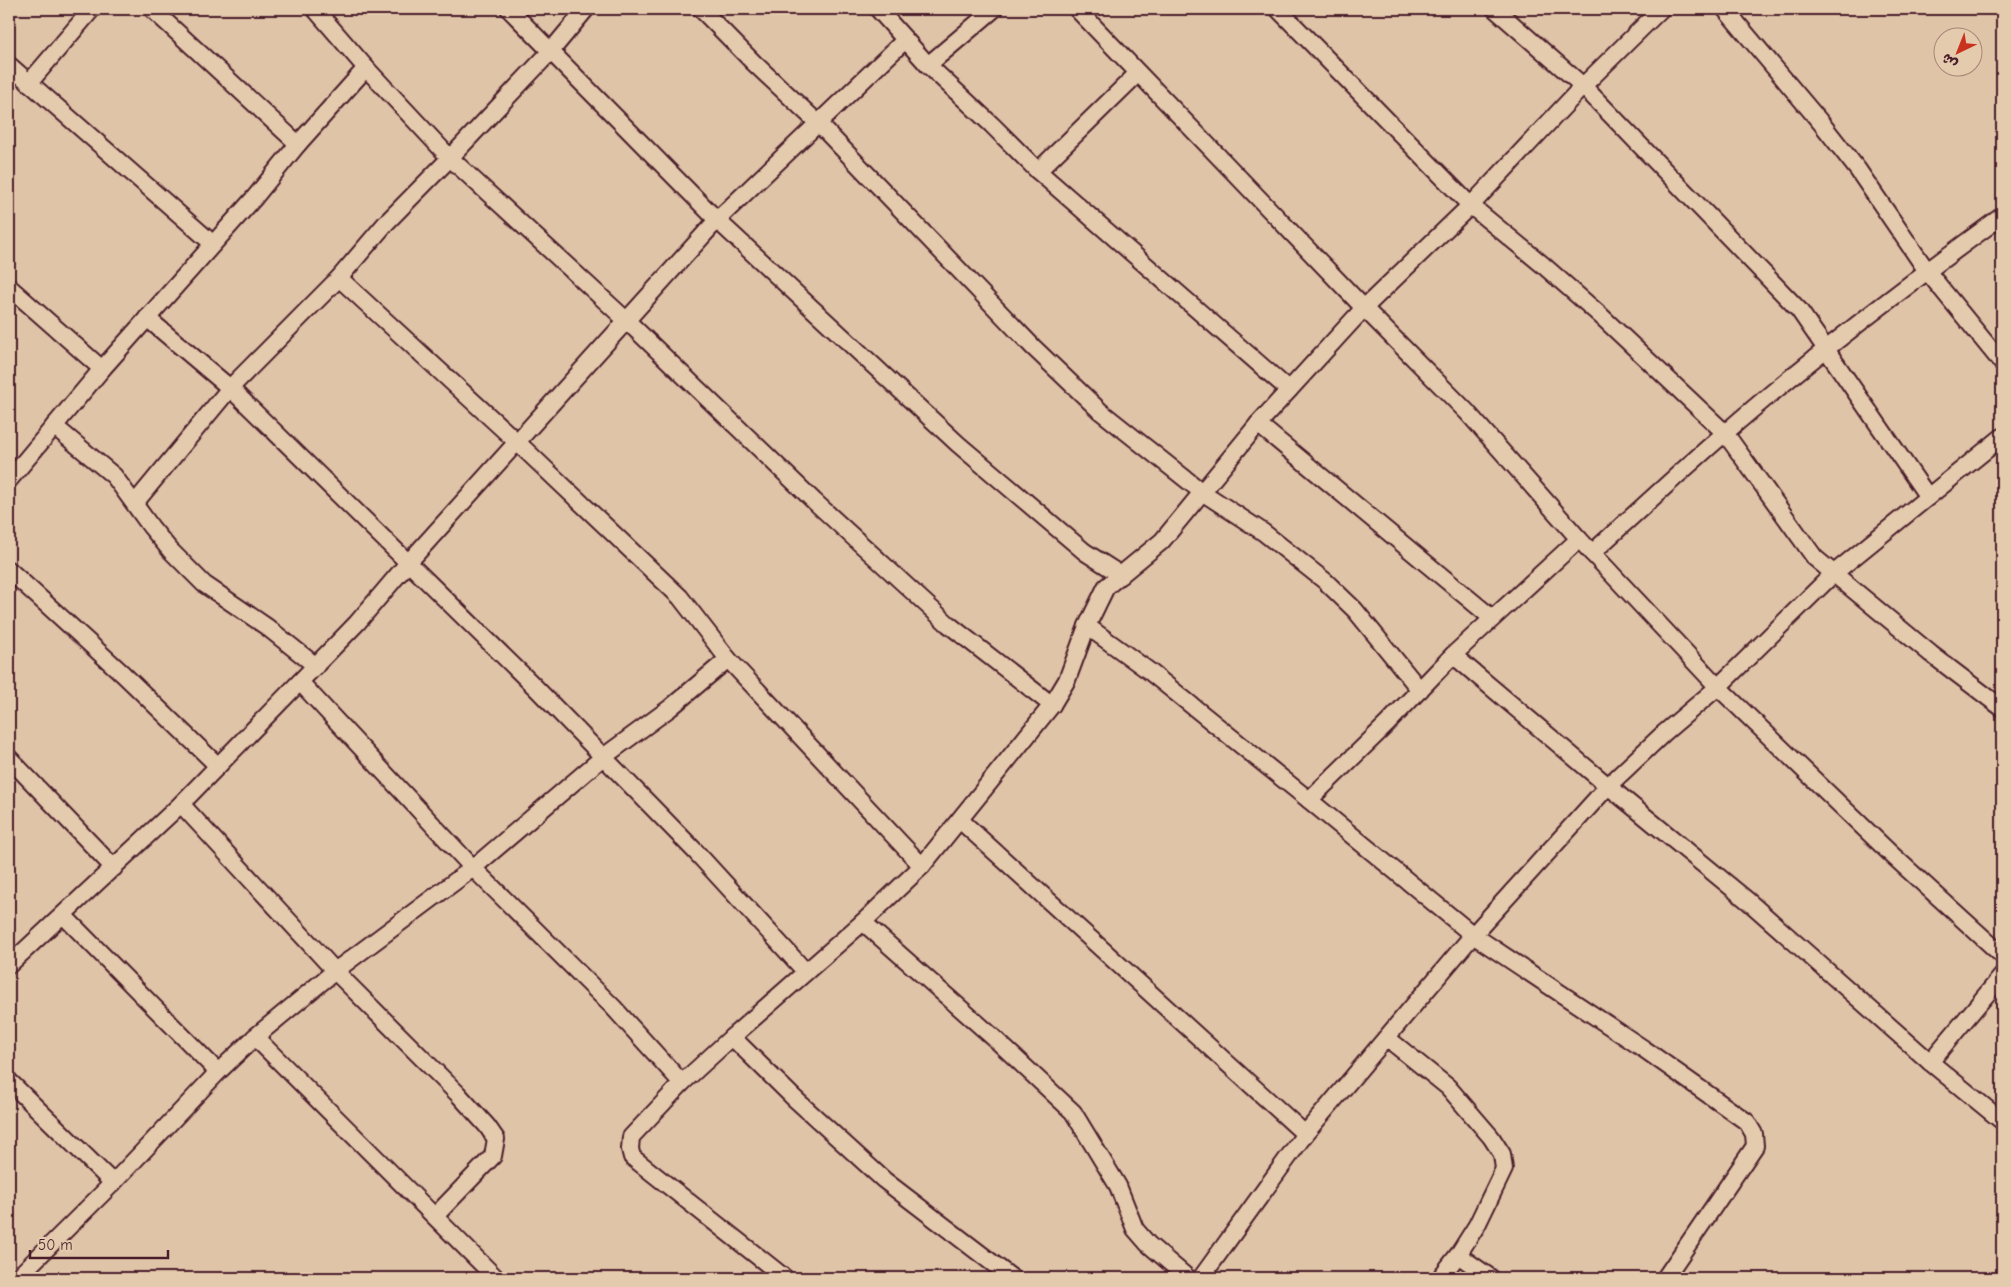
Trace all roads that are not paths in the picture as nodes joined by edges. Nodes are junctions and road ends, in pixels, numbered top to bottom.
1 (92, 9) edge
2 (152, 9) edge
3 (315, 9) edge
4 (509, 9) edge
5 (586, 9) edge
6 (701, 9) edge
7 (878, 9) edge
8 (994, 9) edge
9 (1077, 9) edge
10 (1278, 9) edge
11 (1496, 9) edge
12 (1661, 9) edge
13 (1725, 9) edge
14 (905, 40) junction
15 (551, 51) junction
16 (9, 65) edge
17 (928, 65) junction
18 (366, 68) junction
19 (1138, 73) junction
20 (30, 83) junction
21 (1583, 86) junction
22 (819, 124) junction
23 (298, 144) junction
24 (450, 158) junction
25 (1038, 171) junction
26 (1470, 205) junction
27 (2002, 216) edge
28 (716, 220) junction
29 (212, 243) junction
30 (1927, 271) junction
31 (339, 278) junction
32 (9, 287) edge
33 (1364, 308) junction
34 (147, 318) junction
35 (626, 320) junction
36 (1827, 350) junction
37 (2002, 363) edge
38 (102, 369) junction
39 (230, 388) junction
40 (1289, 390) junction
41 (1258, 424) junction
42 (54, 426) junction
43 (1725, 433) junction
44 (2002, 437) edge
45 (517, 442) junction
46 (11, 474) edge
47 (1202, 492) junction
48 (1928, 497) junction
49 (135, 503) junction
50 (1579, 539) junction
51 (1592, 553) junction
52 (408, 563) junction
53 (9, 570) edge
54 (1834, 574) junction
55 (1121, 575) junction
56 (1492, 618) junction
57 (1087, 626) junction
58 (1453, 656) junction
59 (728, 659) junction
60 (316, 666) junction
61 (300, 682) junction
62 (1718, 687) junction
63 (1420, 690) junction
64 (1052, 705) junction
65 (2002, 708) edge
66 (9, 758) edge
67 (602, 758) junction
68 (218, 766) junction
69 (1608, 786) junction
70 (1309, 800) junction
71 (181, 804) junction
72 (960, 820) junction
73 (922, 866) junction
74 (114, 868) junction
75 (473, 868) junction
76 (63, 914) junction
77 (864, 922) junction
78 (1473, 935) junction
79 (2002, 955) edge
80 (9, 964) edge
81 (335, 971) junction
82 (806, 971) junction
83 (2002, 976) edge
84 (255, 1037) junction
85 (732, 1037) junction
86 (1387, 1038) junction
87 (1930, 1062) junction
88 (218, 1072) junction
89 (9, 1081) edge
90 (682, 1084) junction
91 (2002, 1121) edge
92 (1305, 1134) junction
93 (113, 1183) junction
94 (435, 1216) junction
95 (1458, 1255) junction
96 (17, 1278) edge
97 (496, 1278) edge
98 (785, 1278) edge
99 (1012, 1278) edge
100 (1188, 1278) edge
101 (1201, 1278) edge
102 (1440, 1278) edge
103 (1491, 1278) edge
104 (1665, 1278) edge

1 - 20 street
2 - 23 street
3 - 18 street
4 - 15 street
5 - 15 street
6 - 22 street
7 - 14 street
8 - 17 street
9 - 19 street
10 - 26 street
11 - 21 street
12 - 21 street
13 - 30 street
14 - 17 street
14 - 22 street
15 - 24 street
15 - 28 street
16 - 20 street
17 - 25 street
18 - 23 street
18 - 24 street
19 - 25 street
19 - 33 street
20 - 29 street
21 - 26 street
21 - 36 street
22 - 28 street
22 - 47 street
23 - 29 street
24 - 31 street
24 - 35 street
25 - 40 street
26 - 33 street
26 - 43 street
27 - 30 street
28 - 35 street
28 - 55 street
29 - 34 street
30 - 36 street
30 - 37 street
31 - 39 street
31 - 45 street
32 - 38 street
33 - 40 street
33 - 50 street
34 - 38 street
34 - 39 street
35 - 45 street
35 - 64 street
36 - 43 street
36 - 48 street
38 - 42 street
39 - 49 street
39 - 52 street
40 - 41 street
41 - 47 street
41 - 56 street
42 - 46 street
42 - 49 street
43 - 51 street
43 - 54 street
44 - 48 street
45 - 52 street
45 - 59 street
47 - 55 street
47 - 63 street
48 - 54 street
49 - 60 street
50 - 51 street
50 - 56 street
51 - 62 street
52 - 60 street
52 - 67 street
53 - 68 street
54 - 62 street
54 - 65 street
55 - 57 street
56 - 58 street
57 - 64 street
57 - 70 street
58 - 63 street
58 - 69 street
59 - 67 street
59 - 73 street
60 - 61 street
61 - 68 street
61 - 75 street
62 - 69 street
62 - 79 street
63 - 70 street
64 - 72 street
66 - 74 street
67 - 75 street
67 - 82 street
68 - 71 street
69 - 78 street
69 - 87 street
70 - 78 street
71 - 74 street
71 - 81 street
72 - 73 street
72 - 92 street
73 - 77 street
74 - 76 street
75 - 81 street
75 - 90 street
76 - 80 street
76 - 88 street
77 - 82 street
77 - 100 street
78 - 86 street
78 - 104 street
81 - 84 street
81 - 94 street
82 - 85 street
83 - 87 street
84 - 88 street
84 - 94 street
85 - 90 street
85 - 99 street
86 - 92 street
86 - 95 street
87 - 91 street
88 - 93 street
89 - 93 street
90 - 98 street
92 - 101 street
93 - 96 street
94 - 97 street
95 - 102 street
95 - 103 street

